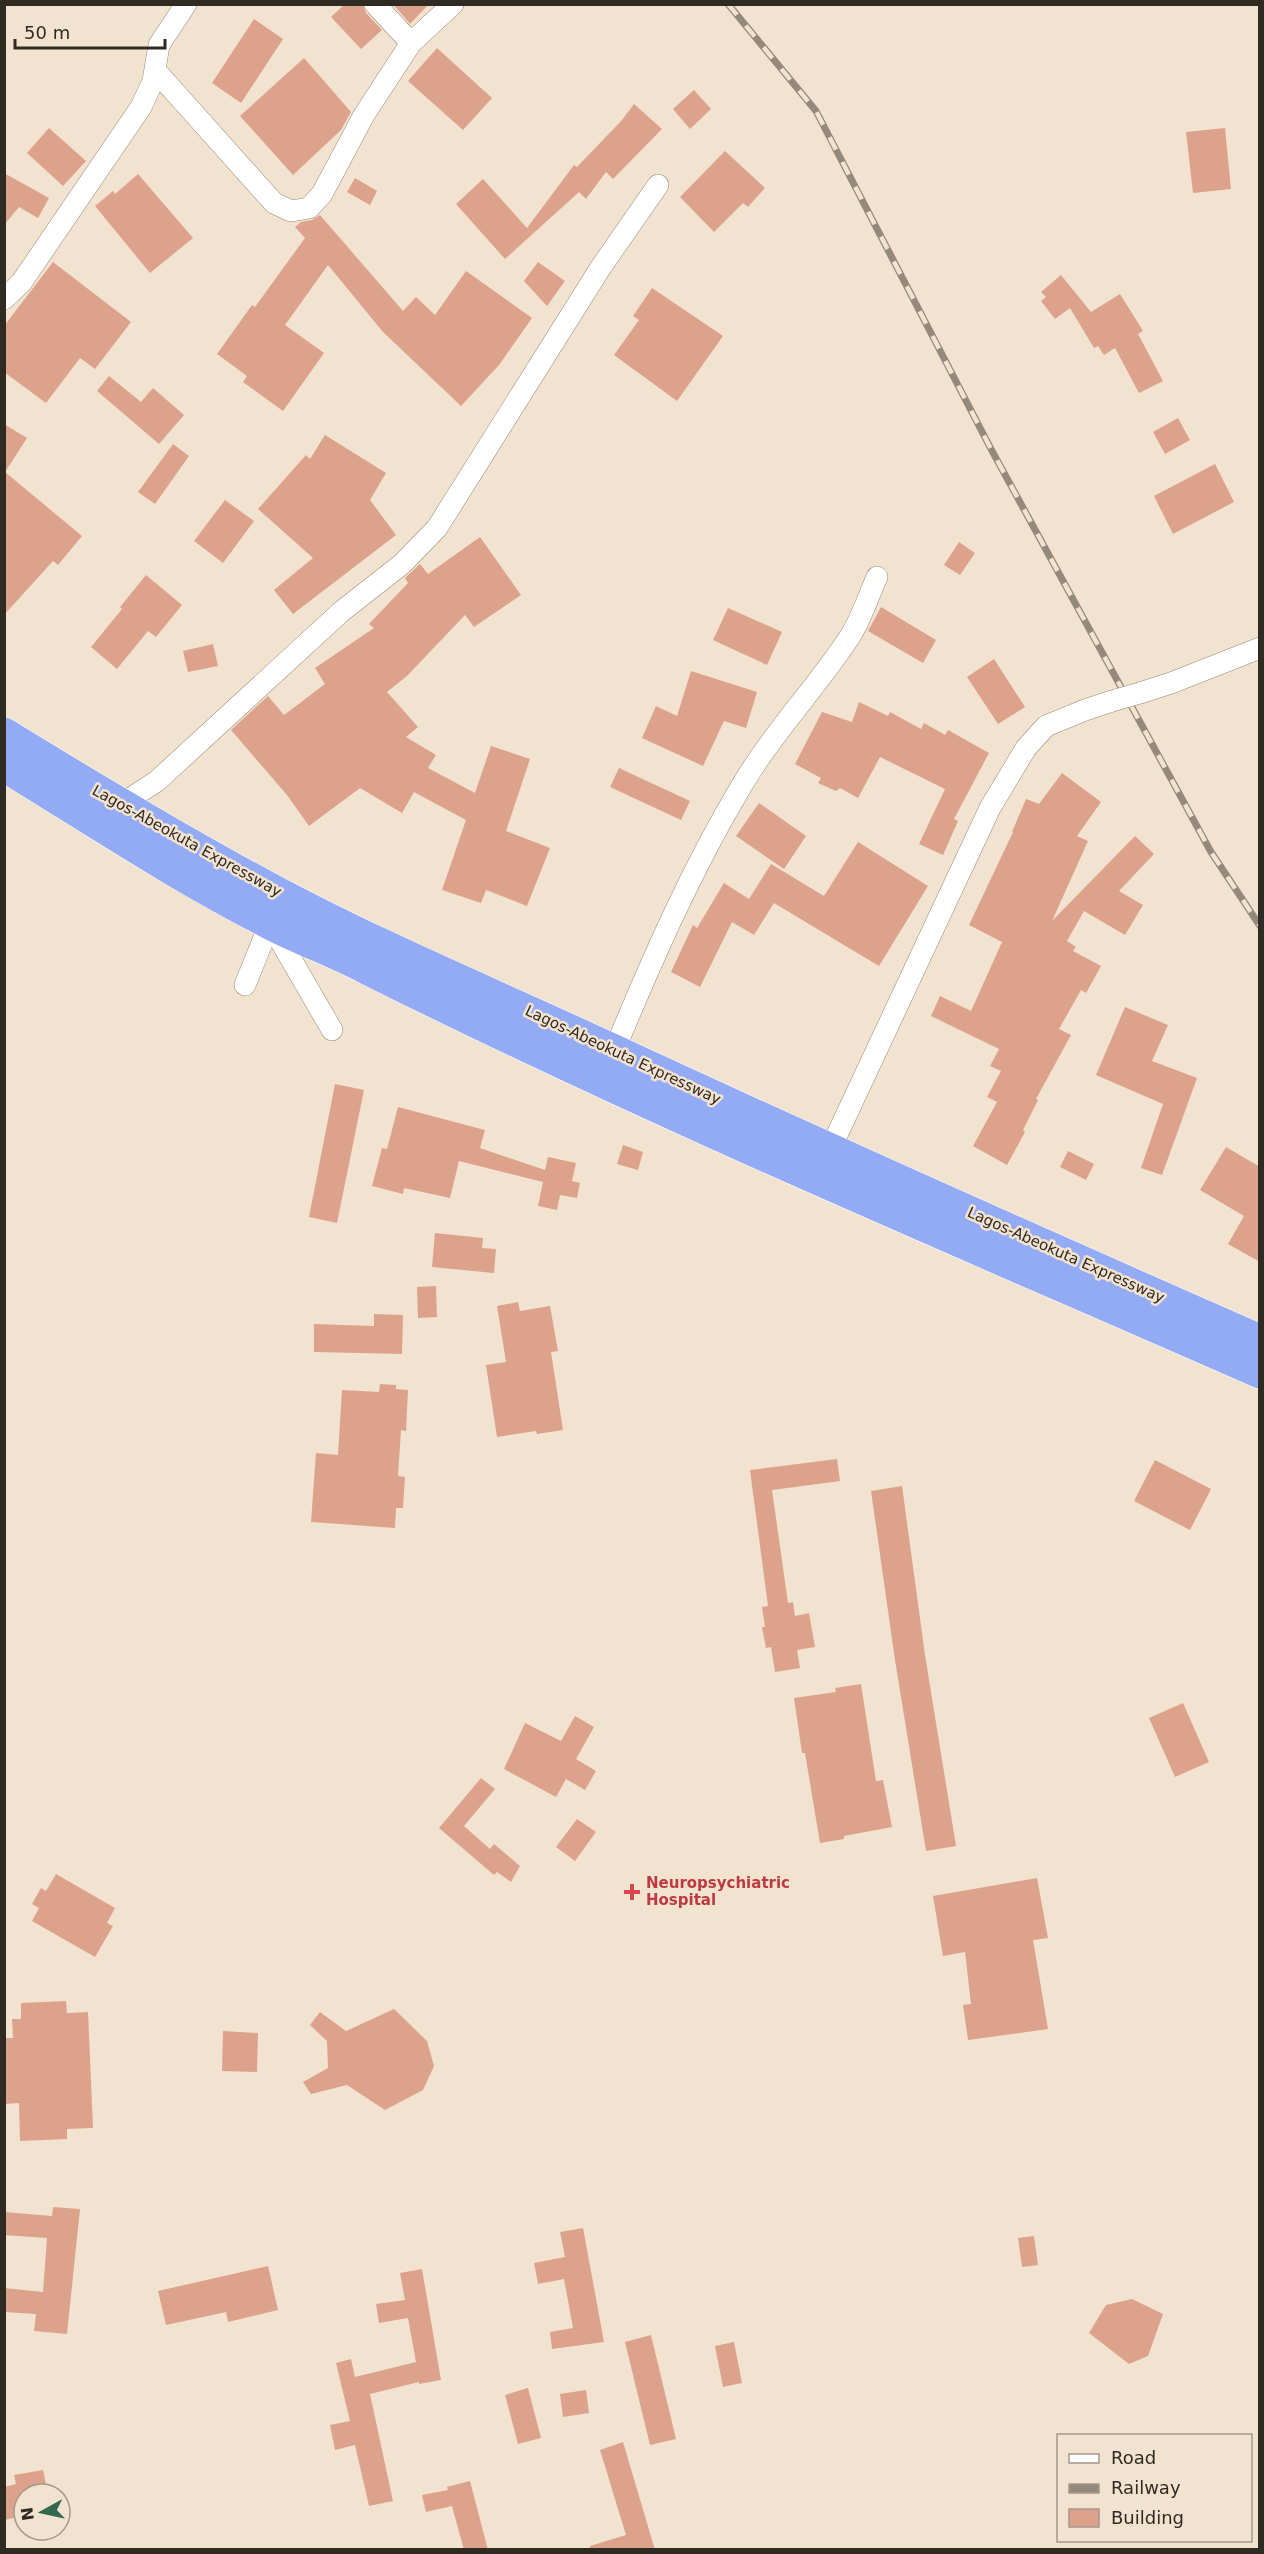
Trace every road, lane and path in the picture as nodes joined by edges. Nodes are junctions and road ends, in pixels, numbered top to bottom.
1 (186, 4) edge
2 (375, 4) edge
3 (453, 4) edge
4 (411, 43) junction
5 (155, 70) junction
6 (658, 185) dead end
7 (4, 299) edge
8 (878, 576) dead end
9 (1260, 648) edge
10 (4, 734) edge
11 (4, 765) edge
12 (120, 805) junction
13 (270, 923) junction
14 (245, 986) dead end
15 (332, 1030) dead end
16 (614, 1051) junction
17 (825, 1149) junction
18 (1260, 1341) edge
19 (1260, 1372) edge

1 - 5 street
2 - 4 street
3 - 4 street
4 - 5 street
5 - 7 street
6 - 12 street
8 - 16 street
9 - 17 street, bridge
10 - 12 highway, Lagos-Abeokuta Expressway
11 - 13 highway, Lagos-Abeokuta Expressway
12 - 16 highway, Lagos-Abeokuta Expressway
13 - 14 street
13 - 15 street
13 - 19 highway, Lagos-Abeokuta Expressway
16 - 17 highway, Lagos-Abeokuta Expressway
17 - 18 highway, Lagos-Abeokuta Expressway

